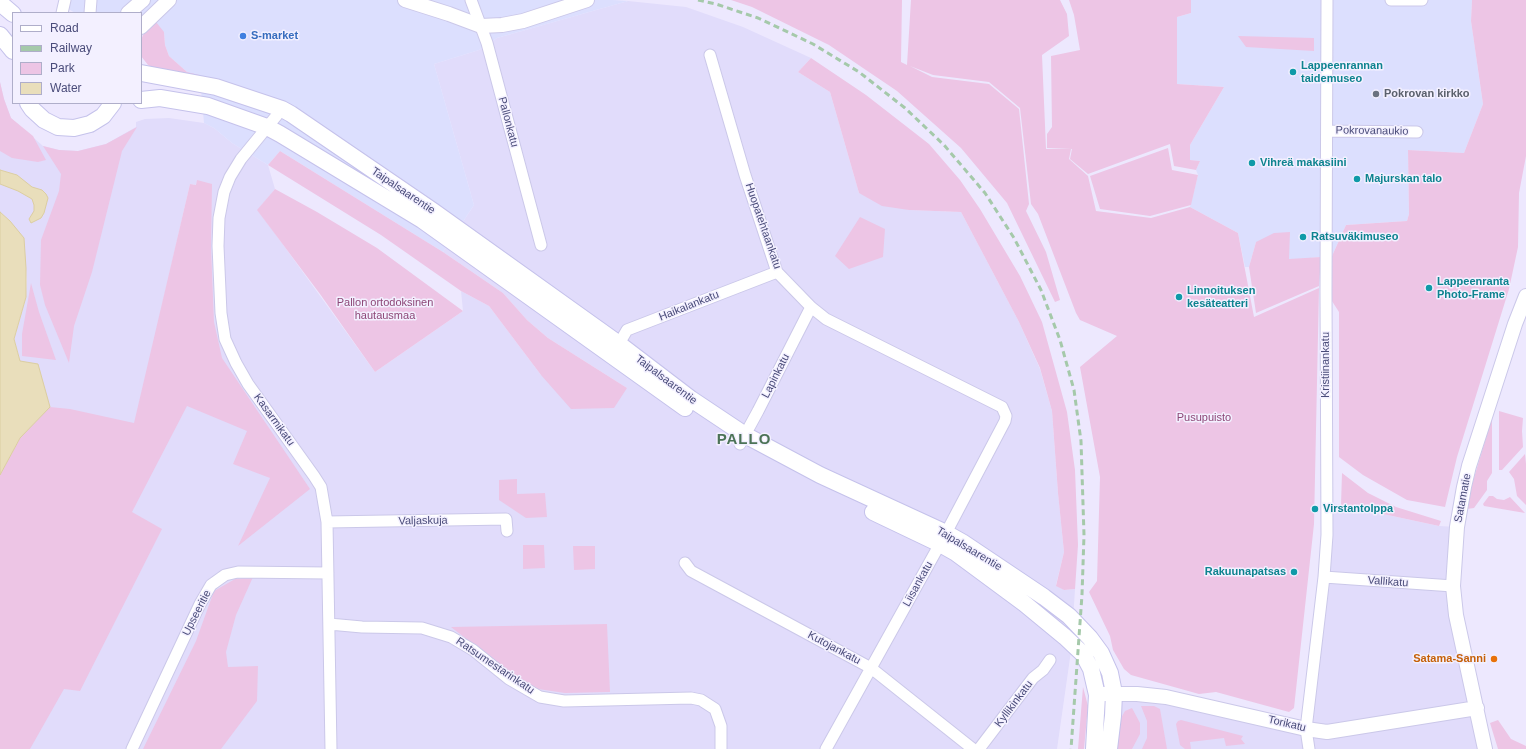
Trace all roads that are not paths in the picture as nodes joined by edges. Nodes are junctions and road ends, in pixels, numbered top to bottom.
1 (65, 0) edge
2 (91, 0) edge
3 (143, 0) edge
4 (169, 0) edge
5 (405, 0) edge
6 (471, 0) edge
7 (587, 0) edge
8 (1327, 0) edge
9 (1391, 0) edge
10 (1422, 0) edge
11 (0, 3) edge
12 (62, 12) edge
13 (90, 12) edge
14 (129, 12) edge
15 (12, 13) edge
16 (142, 26) edge
17 (481, 26) junction
18 (0, 35) edge
19 (12, 50) edge
20 (710, 55) dead end
21 (142, 73) edge
22 (142, 100) edge
23 (29, 104) edge
24 (112, 104) edge
25 (282, 110) junction
26 (267, 127) junction
27 (1328, 131) junction
28 (1417, 132) dead end
29 (541, 245) dead end
30 (777, 272) junction
31 (1526, 296) edge
32 (811, 307) junction
33 (615, 349) junction
34 (1006, 416) joint
35 (742, 440) junction
36 (327, 522) junction
37 (506, 531) dead end
38 (943, 538) junction
39 (685, 563) dead end
40 (328, 573) junction
41 (1324, 577) junction
42 (1453, 586) junction
43 (330, 624) junction
44 (1050, 660) dead end
45 (871, 668) junction
46 (1114, 693) junction
47 (1097, 695) junction
48 (1477, 708) junction
49 (1306, 730) junction
50 (132, 749) edge
51 (331, 749) edge
52 (721, 749) edge
53 (826, 749) edge
54 (973, 749) edge
55 (980, 749) edge
56 (1094, 749) edge
57 (1109, 749) edge
58 (1309, 749) edge
59 (1485, 749) edge

1 - 12 street
2 - 13 street
3 - 14 street
4 - 16 street
5 - 17 street
6 - 17 street, Pallonkatu
7 - 17 street
8 - 27 street, Kristiinankatu
9 - 10 street
11 - 15 main road
17 - 29 street, Pallonkatu
18 - 19 main road
20 - 30 street, Huopatehtaankatu
21 - 25 main road, Taipalsaarentie
22 - 26 main road, Taipalsaarentie
23 - 24 main road
25 - 26 street, Kasarmikatu
25 - 33 main road, Taipalsaarentie
26 - 33 main road, Taipalsaarentie
26 - 36 street, Kasarmikatu
27 - 28 street, Pokrovanaukio
27 - 41 street, Kristiinankatu
30 - 32 street, Huopatehtaankatu
30 - 33 street, Haikalankatu
31 - 42 street, Satamatie
32 - 34 street, Huopatehtaankatu
32 - 35 street, Lapinkatu
33 - 35 main road, Taipalsaarentie
34 - 38 street, Liisankatu
35 - 38 main road, Taipalsaarentie
36 - 37 street, Valjaskuja
36 - 40 street, Kasarmikatu
38 - 45 street, Liisankatu
38 - 46 main road, Taipalsaarentie
38 - 47 main road, Taipalsaarentie
39 - 45 street, Kutojankatu
40 - 43 street, Kasarmikatu
40 - 50 street, Upseeritie
41 - 42 street, Vallikatu
41 - 49 street, Kristiinankatu
42 - 48 street, Satamatie
43 - 51 street, Kasarmikatu
43 - 52 street, Ratsumestarinkatu
44 - 55 street, Kyllikinkatu
45 - 53 street, Liisankatu
45 - 54 street, Kutojankatu
46 - 47 street, Torikatu
46 - 49 street, Torikatu
46 - 57 main road, Taipalsaarentie
47 - 56 main road, Taipalsaarentie
48 - 49 street, Torikatu
48 - 59 street, Satamatie
49 - 58 street, Kristiinankatu

